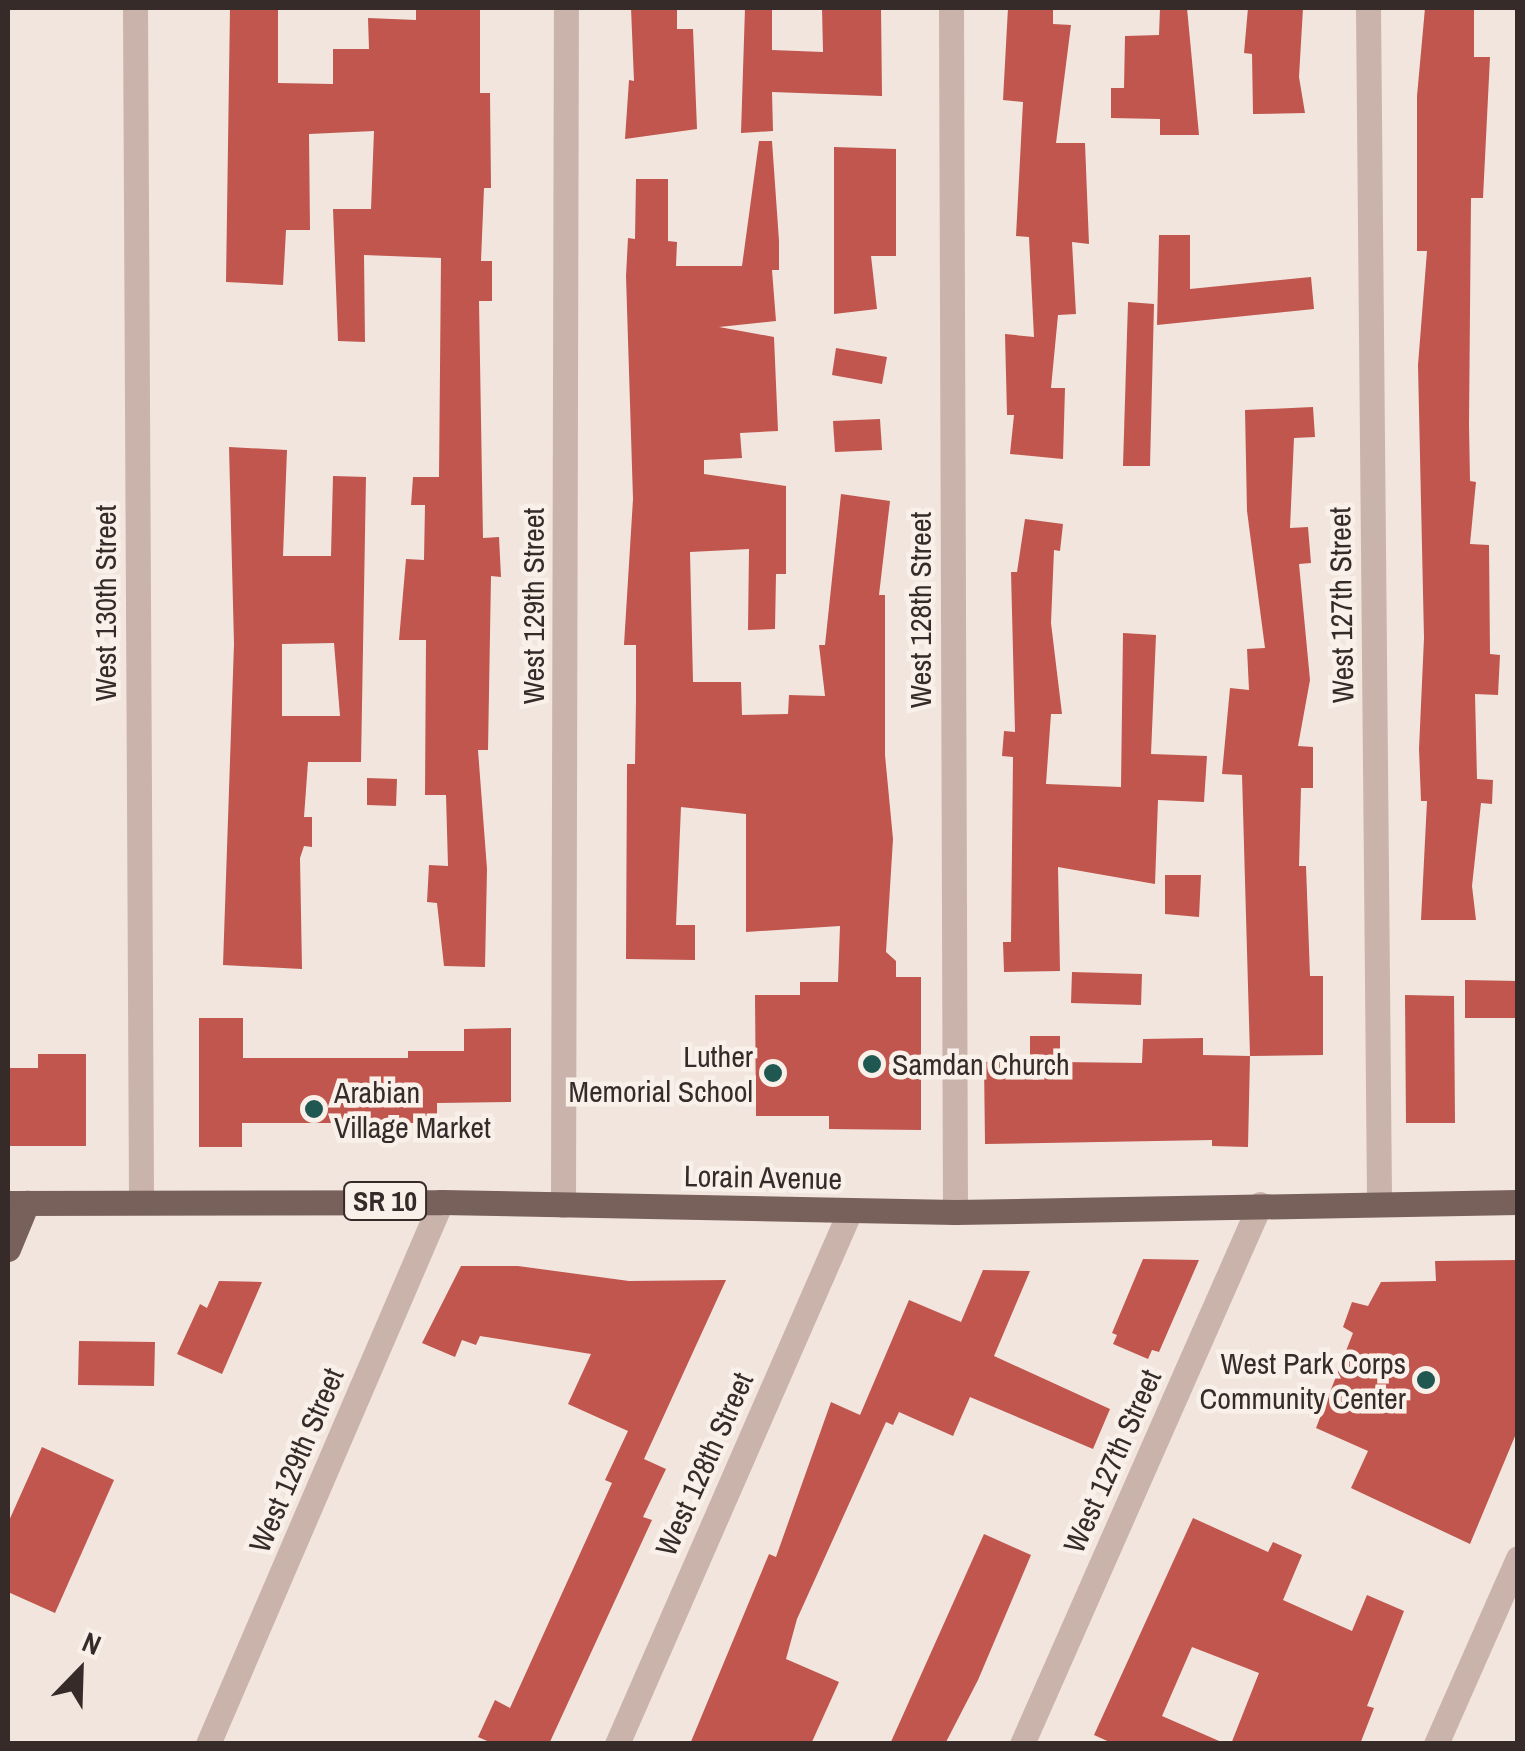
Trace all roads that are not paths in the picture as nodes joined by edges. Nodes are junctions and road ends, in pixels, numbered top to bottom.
1 (135, 8) edge
2 (566, 8) edge
3 (951, 8) edge
4 (1368, 8) edge
5 (141, 1199) junction
6 (1380, 1201) junction
7 (441, 1202) junction
8 (1518, 1202) edge
9 (17, 1203) edge
10 (1260, 1204) junction
11 (563, 1205) junction
12 (850, 1211) junction
13 (955, 1212) junction
14 (8, 1249) edge
15 (1518, 1558) edge
16 (208, 1744) edge
17 (617, 1744) edge
18 (1022, 1744) edge
19 (1436, 1744) edge

1 - 5 street, West 130th Street
2 - 11 street, West 129th Street
3 - 13 street, West 128th Street
4 - 6 street, West 127th Street
5 - 7 main road, Lorain Avenue / SR 10
5 - 9 main road, Lorain Avenue / SR 10
6 - 8 main road, Lorain Avenue / SR 10
6 - 10 main road, Lorain Avenue / SR 10
7 - 11 main road, Lorain Avenue / SR 10
7 - 16 street, West 129th Street
9 - 14 main road
10 - 13 main road, Lorain Avenue / SR 10
10 - 18 street, West 127th Street
11 - 12 main road, Lorain Avenue / SR 10
12 - 13 main road, Lorain Avenue / SR 10
12 - 17 street, West 128th Street
15 - 19 street

